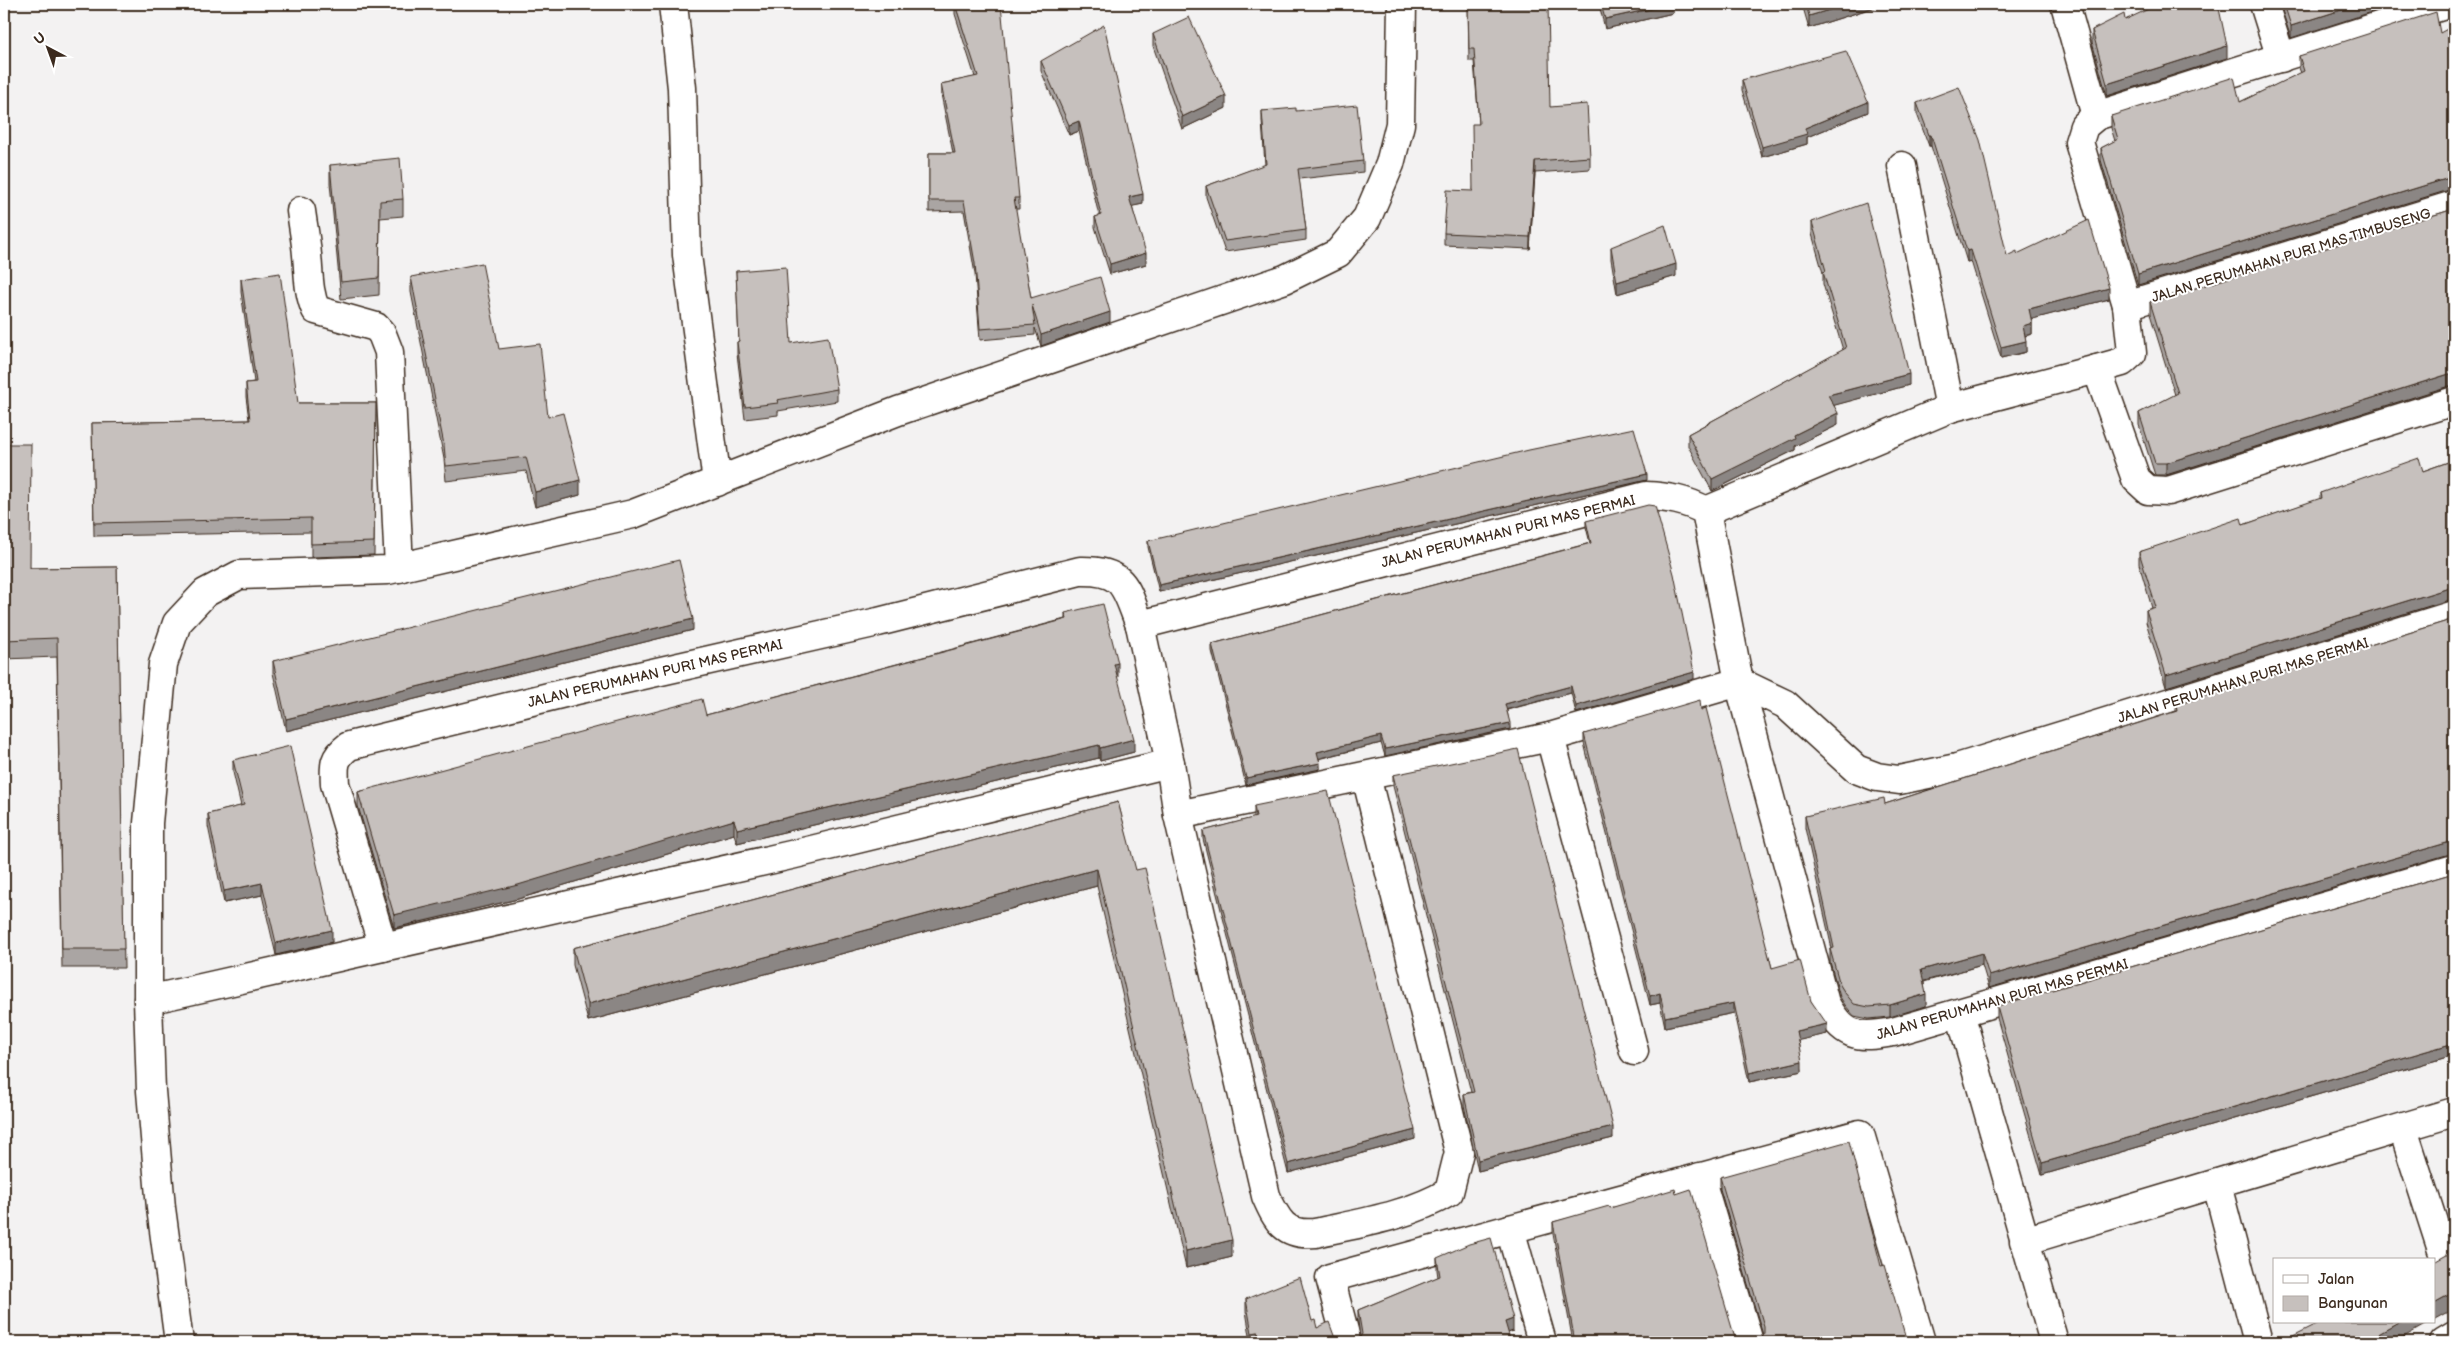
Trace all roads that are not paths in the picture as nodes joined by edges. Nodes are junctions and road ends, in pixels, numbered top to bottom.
1 (673, 4) edge
2 (1402, 4) edge
3 (2065, 4) edge
4 (2264, 4) edge
5 (2448, 4) edge
6 (2281, 58) junction
7 (2096, 116) junction
8 (1902, 166) dead end
9 (2454, 205) edge
10 (301, 211) dead end
11 (2127, 305) junction
12 (2097, 369) junction
13 (2454, 401) edge
14 (1950, 408) junction
15 (717, 482) junction
16 (1706, 511) junction
17 (399, 568) junction
18 (2454, 615) edge
19 (1140, 625) junction
20 (1739, 682) junction
21 (1550, 737) junction
22 (1170, 763) junction
23 (1366, 776) junction
24 (1178, 815) junction
25 (2454, 869) edge
26 (383, 947) junction
27 (148, 1000) junction
28 (1960, 1013) junction
29 (1634, 1052) dead end
30 (2454, 1112) edge
31 (2403, 1129) junction
32 (1700, 1177) junction
33 (2217, 1185) junction
34 (1510, 1229) junction
35 (2024, 1241) junction
36 (2443, 1253) dead end
37 (2454, 1336) edge
38 (179, 1342) edge
39 (1347, 1342) edge
40 (1542, 1342) edge
41 (1749, 1342) edge
42 (1921, 1342) edge
43 (2054, 1342) edge
44 (2258, 1342) edge
45 (2444, 1342) edge

1 - 15 street
2 - 15 street
3 - 7 street
4 - 6 street
5 - 6 street
6 - 7 street
7 - 11 street
8 - 14 street
9 - 11 street, JALAN PERUMAHAN PURI MAS TIMBUSENG
10 - 17 street
11 - 12 street
12 - 13 street
12 - 14 street
14 - 16 street
15 - 17 street
16 - 19 street, JALAN PERUMAHAN PURI MAS PERMAI
16 - 20 street, JALAN PERUMAHAN PURI MAS PERMAI
17 - 27 street
18 - 20 street, JALAN PERUMAHAN PURI MAS PERMAI
19 - 22 street, JALAN PERUMAHAN PURI MAS PERMAI
19 - 26 street, JALAN PERUMAHAN PURI MAS PERMAI
20 - 21 street
20 - 28 street, JALAN PERUMAHAN PURI MAS PERMAI
21 - 23 street
21 - 29 street
22 - 24 street, JALAN PERUMAHAN PURI MAS PERMAI
22 - 26 street
23 - 24 street
23 - 24 street, JALAN PERUMAHAN PURI MAS PERMAI
25 - 28 street, JALAN PERUMAHAN PURI MAS PERMAI
26 - 27 street
27 - 38 street
28 - 35 street
30 - 31 street
31 - 33 street
31 - 36 street
32 - 34 street
32 - 41 street
32 - 42 street
33 - 35 street
33 - 44 street
34 - 39 street
34 - 40 street
35 - 43 street
37 - 45 street

